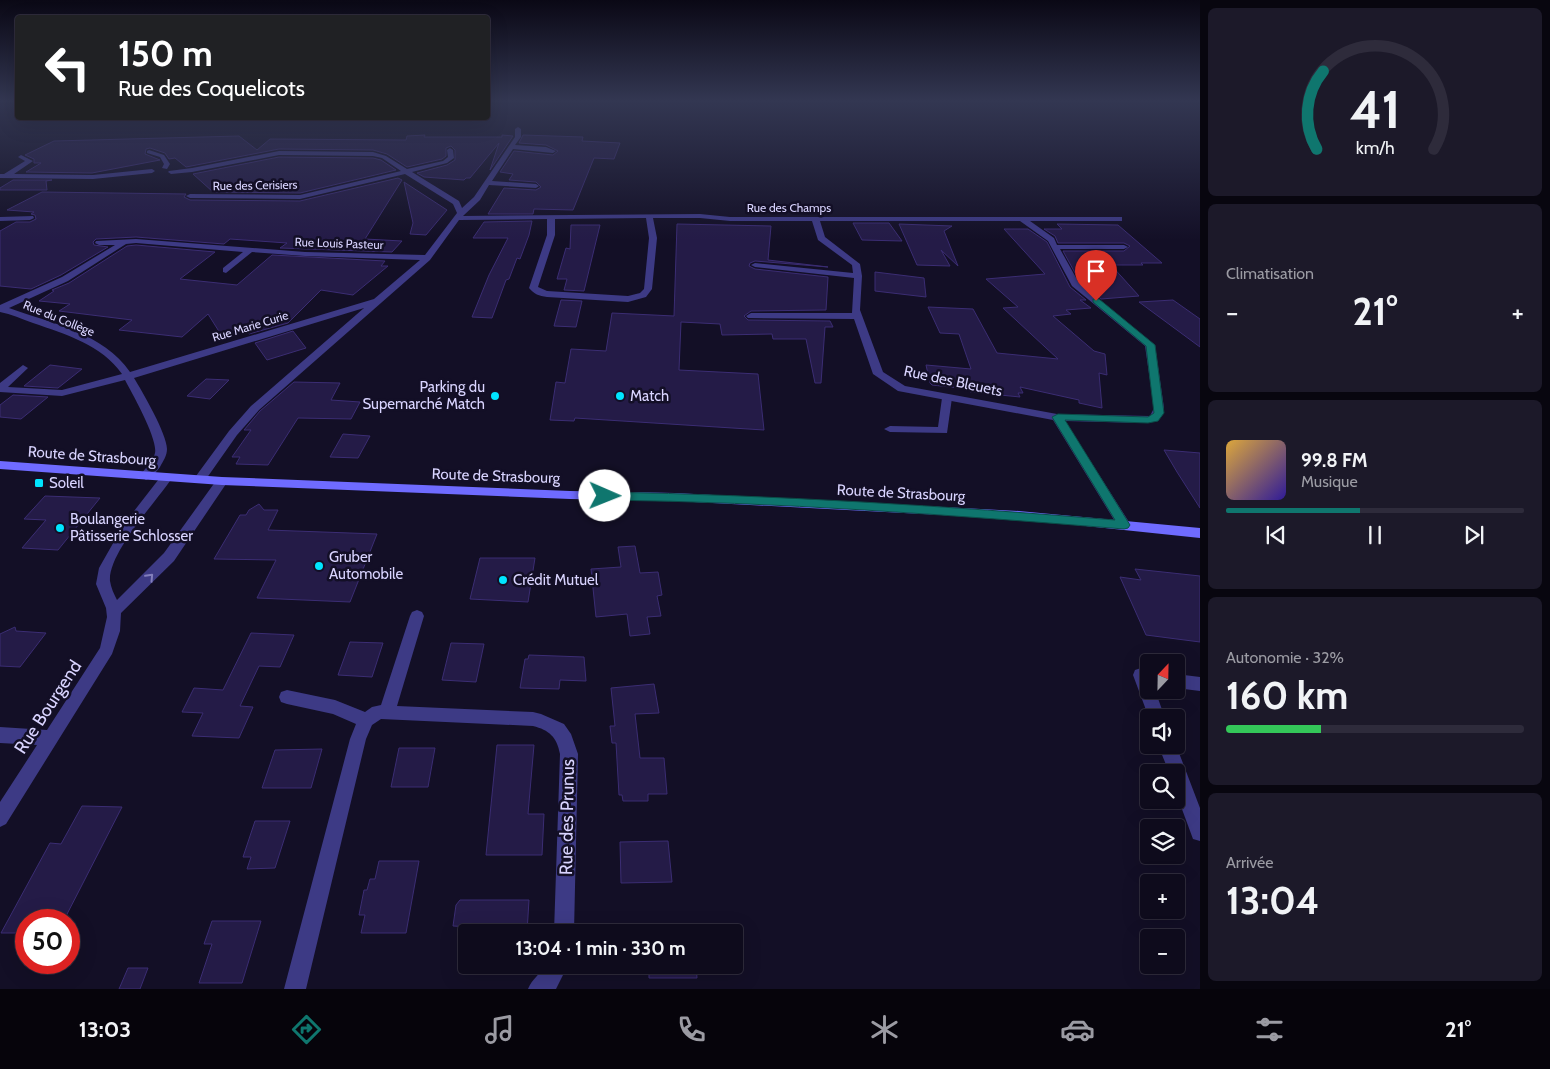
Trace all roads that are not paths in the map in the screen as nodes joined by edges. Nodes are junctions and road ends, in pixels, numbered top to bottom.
1 (512, 148) edge
2 (517, 148) edge
3 (450, 150) dead end
4 (553, 151) dead end
5 (149, 152) dead end
6 (21, 157) dead end
7 (164, 172) junction
8 (408, 172) junction
9 (3, 176) edge
10 (487, 183) junction
11 (536, 186) dead end
12 (190, 196) dead end
13 (460, 215) junction
14 (551, 216) junction
15 (648, 216) junction
16 (30, 218) dead end
17 (815, 218) junction
18 (0, 219) edge
19 (1022, 219) junction
20 (1119, 219) dead end
21 (126, 242) junction
22 (99, 243) dead end
23 (1055, 247) junction
24 (1124, 248) dead end
25 (249, 251) junction
26 (427, 258) junction
27 (755, 264) dead end
28 (226, 270) dead end
29 (858, 276) junction
30 (379, 300) junction
31 (0, 308) edge
32 (751, 316) dead end
33 (856, 316) junction
34 (23, 368) dead end
35 (128, 376) junction
36 (0, 388) edge
37 (946, 398) junction
38 (1058, 417) junction
39 (890, 429) dead end
40 (0, 465) edge
41 (146, 476) junction
42 (166, 478) junction
43 (200, 480) junction
44 (222, 481) junction
45 (1124, 525) junction
46 (1200, 532) edge
47 (114, 611) junction
48 (417, 616) dead end
49 (1185, 682) edge
50 (1200, 684) edge
51 (287, 697) dead end
52 (387, 712) junction
53 (366, 720) junction
54 (0, 735) edge
55 (52, 738) junction
56 (1170, 754) edge
57 (0, 818) edge
58 (1200, 832) edge
59 (564, 924) edge
60 (552, 974) edge
61 (295, 989) edge
62 (539, 989) edge

1 - 10 street, Rue Marie Curie
2 - 4 street
3 - 8 street, Rue des Cerisiers
5 - 7 street
6 - 9 street
7 - 8 street
7 - 9 street
8 - 12 street, Rue des Cerisiers
8 - 13 street
10 - 11 street
10 - 13 street, Rue Marie Curie
13 - 14 street, Rue des Champs
13 - 26 street, Rue Marie Curie
14 - 15 street, Rue des Champs
14 - 15 street
15 - 17 street, Rue des Champs
16 - 18 street
17 - 19 street, Rue des Champs
17 - 29 street
19 - 20 street, Rue des Champs
19 - 23 street
21 - 22 street, Rue Louis Pasteur
21 - 25 street, Rue Louis Pasteur
21 - 31 street
23 - 24 street
23 - 38 street, Rue des Bleuets
25 - 26 street, Rue Louis Pasteur
25 - 28 street
26 - 30 street, Rue Marie Curie
27 - 29 street
29 - 33 street, Rue des Bleuets
30 - 35 street, Rue Marie Curie
30 - 43 street, Rue Marie Curie
31 - 35 street, Rue du Collège
32 - 33 street
33 - 37 street, Rue des Bleuets
34 - 36 street
35 - 36 street
35 - 41 street, Rue du Collège
37 - 38 street, Rue des Bleuets
37 - 39 street
38 - 45 street
40 - 41 main road, Route de Strasbourg
41 - 42 main road, Route de Strasbourg
42 - 43 main road, Route de Strasbourg
42 - 47 street, Rue Bourgend
43 - 44 main road, Route de Strasbourg
44 - 45 main road, Route de Strasbourg
47 -> 44 street
45 - 46 main road, Route de Strasbourg
47 - 55 street, Rue Bourgend
48 - 52 street
49 - 50 street
51 - 53 street
52 - 53 street, Rue des Prunus
52 - 59 street, Rue des Prunus
53 - 61 street
54 - 55 street
55 - 57 street, Rue Bourgend
56 - 58 street
60 - 62 street

